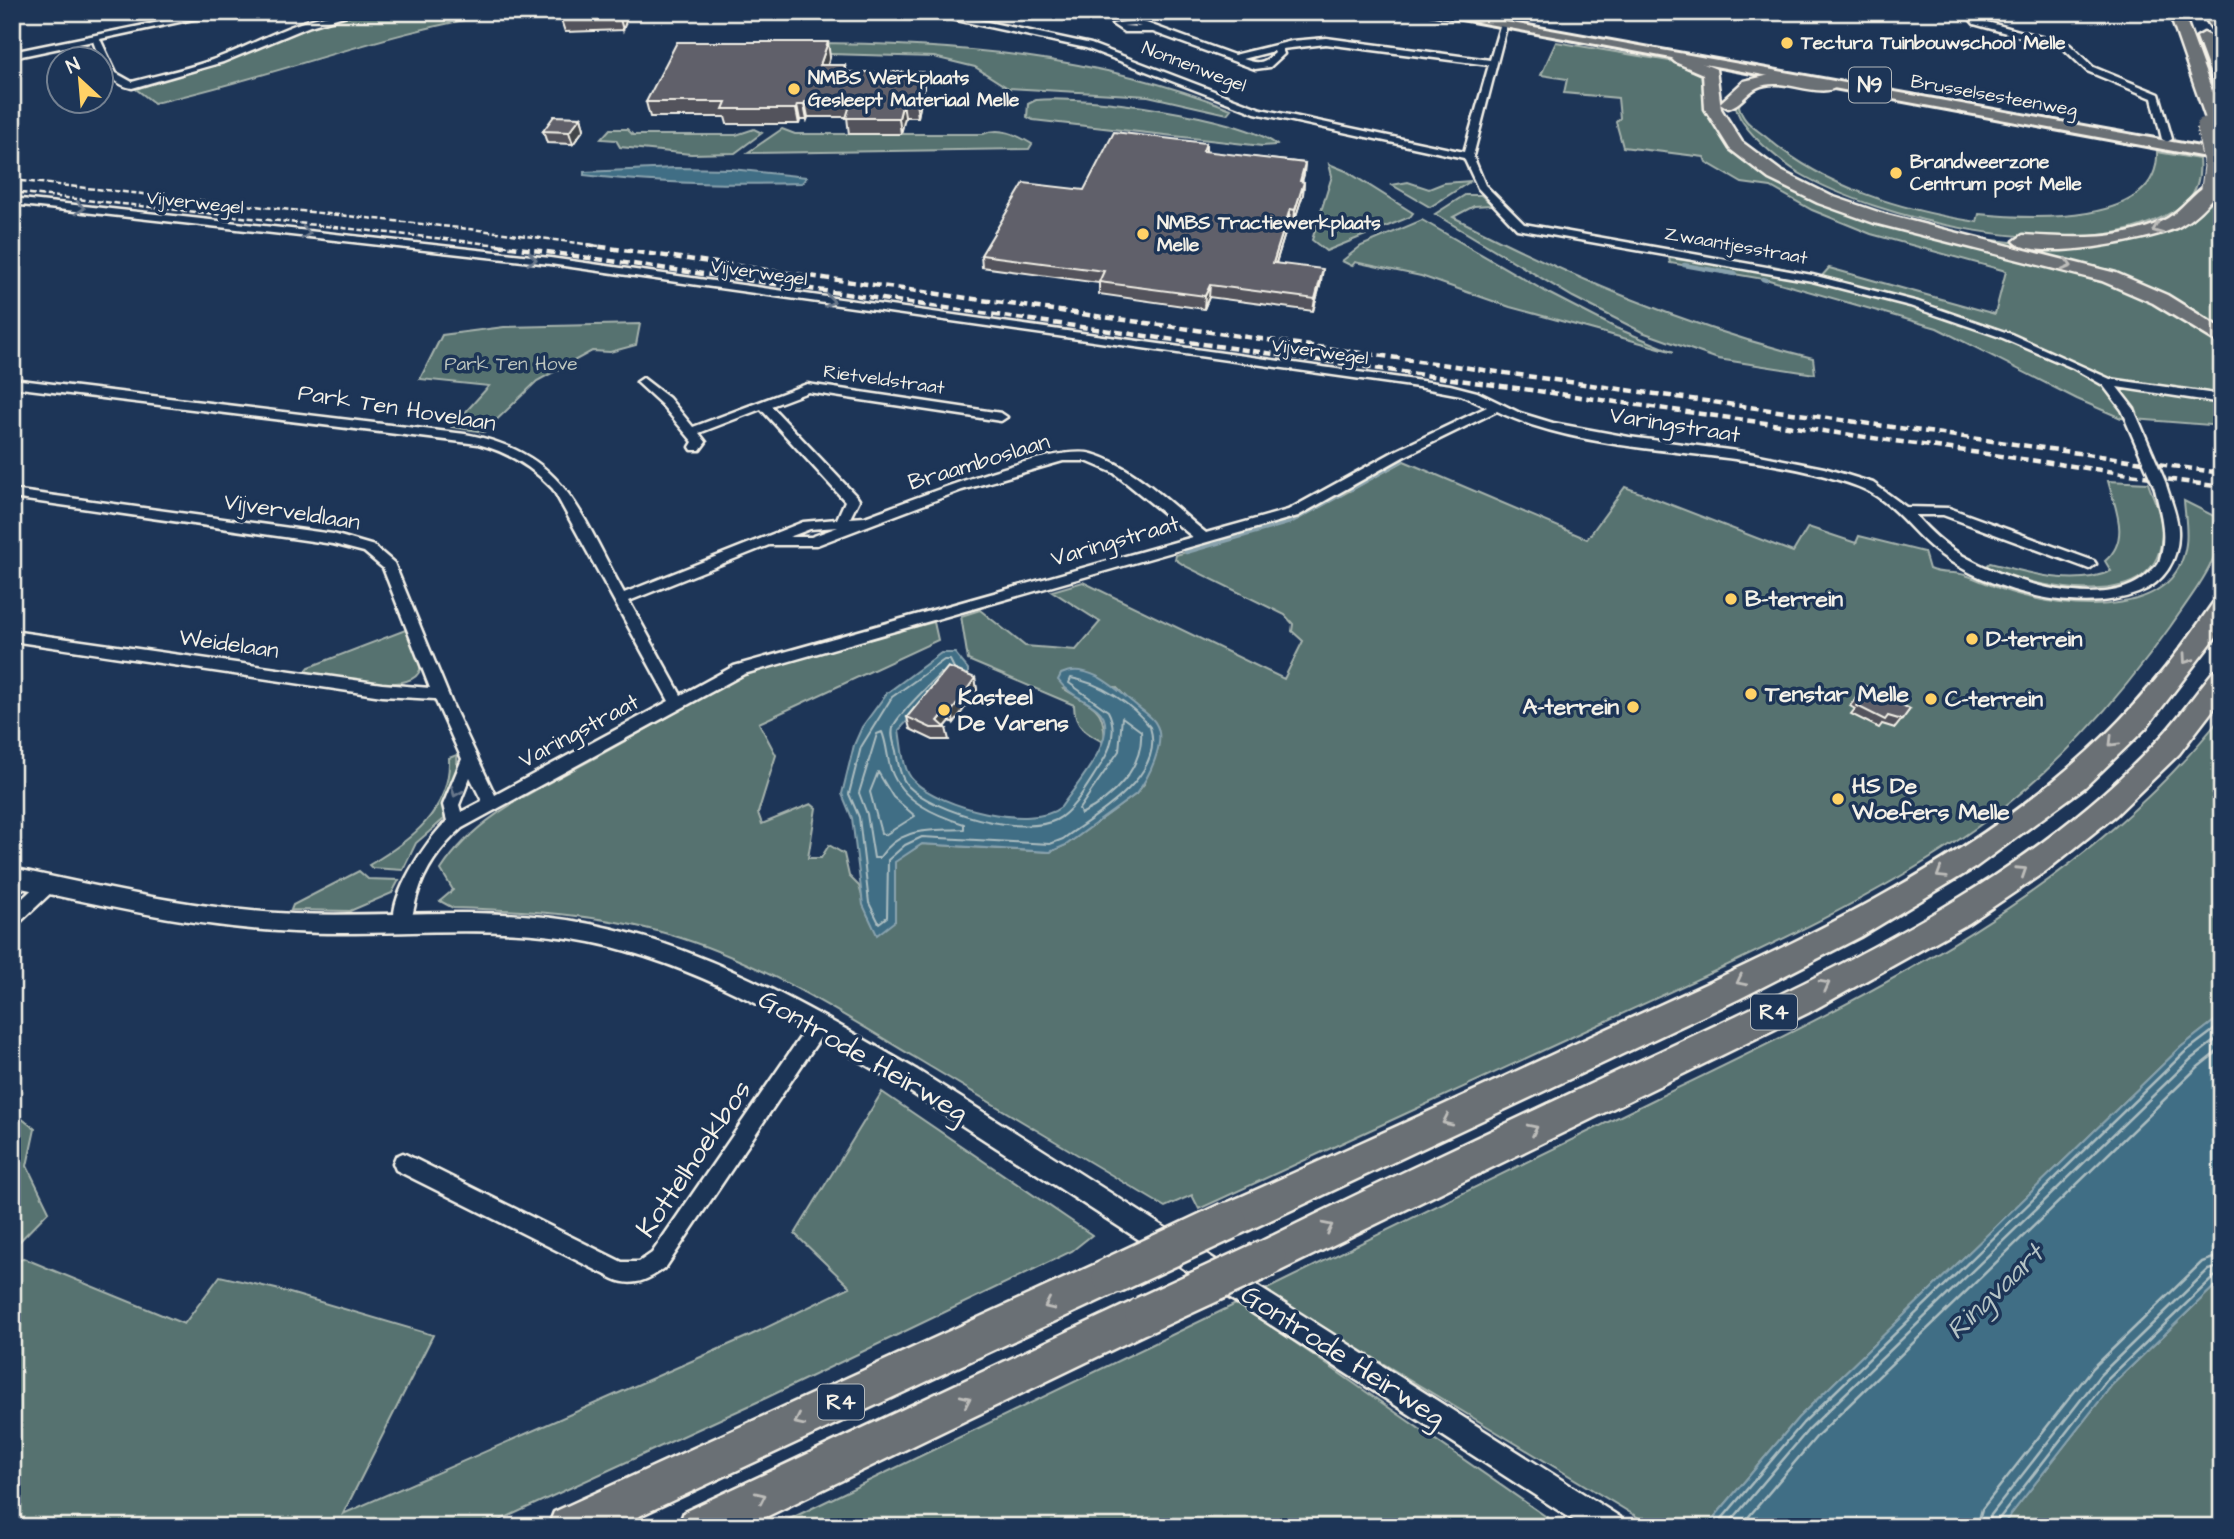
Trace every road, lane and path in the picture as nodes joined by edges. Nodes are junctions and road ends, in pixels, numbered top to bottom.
1 (222, 12) edge
2 (353, 12) edge
3 (455, 12) edge
4 (493, 12) edge
5 (908, 12) edge
6 (1429, 12) edge
7 (1449, 12) edge
8 (1968, 12) edge
9 (2176, 12) edge
10 (2195, 12) edge
11 (2208, 12) edge
12 (1499, 23) junction
13 (1154, 29) dead end
14 (2222, 33) edge
15 (96, 39) junction
16 (1277, 48) junction
17 (12, 55) edge
18 (1688, 56) junction
19 (1234, 58) junction
20 (1494, 63) junction
21 (1759, 65) junction
22 (1721, 67) junction
23 (2222, 83) edge
24 (1830, 86) junction
25 (1728, 103) junction
26 (1980, 109) junction
27 (2214, 129) edge
28 (2167, 139) junction
29 (2222, 153) edge
30 (1468, 156) junction
31 (12, 201) edge
32 (2222, 339) edge
33 (643, 382) dead end
34 (2107, 382) junction
35 (12, 383) edge
36 (2222, 399) edge
37 (763, 404) junction
38 (1494, 408) junction
39 (1001, 417) dead end
40 (2132, 420) joint
41 (693, 431) junction
42 (696, 447) dead end
43 (12, 494) edge
44 (1906, 511) junction
45 (842, 520) junction
46 (867, 521) junction
47 (1204, 539) junction
48 (764, 541) junction
49 (2089, 564) dead end
50 (621, 599) junction
51 (2222, 608) edge
52 (12, 635) edge
53 (2222, 679) edge
54 (440, 694) junction
55 (678, 703) junction
56 (469, 761) junction
57 (491, 804) junction
58 (456, 823) junction
59 (12, 877) edge
60 (48, 885) junction
61 (12, 919) edge
62 (402, 922) junction
63 (818, 1026) junction
64 (403, 1163) dead end
65 (569, 1527) edge
66 (699, 1527) edge
67 (1610, 1527) edge

1 - 15 street
2 - 15 street
3 - 4 street
5 - 30 street, Nonnenwegel
6 - 12 main road, Brusselsesteenweg / N9
7 - 12 main road, Brusselsesteenweg / N9
8 - 28 street
9 - 27 highway
10 - 23 highway
11 - 14 highway
12 - 18 main road, Brusselsesteenweg / N9
12 - 18 main road, Brusselsesteenweg / N9
12 - 20 street
13 - 19 street
15 - 17 street
16 - 19 street
16 - 19 street
16 - 20 street
18 - 21 main road, Brusselsesteenweg / N9
18 - 22 highway
20 - 30 street
21 - 22 main road
21 - 26 main road, Brusselsesteenweg / N9
22 - 24 main road, Brusselsesteenweg / N9
22 - 25 highway
22 -> 32 highway
24 - 25 highway
24 - 26 main road, Brusselsesteenweg / N9
27 -> 25 highway, bridge
26 - 28 main road, Brusselsesteenweg / N9
26 - 29 main road, Brusselsesteenweg / N9
28 - 29 main road, Brusselsesteenweg / N9
30 - 34 street, Zwaantjesstraat
31 -> 38 street, Vijverwegel
33 - 41 street
34 - 36 street
34 - 40 street, Zwaantjesstraat
35 - 50 street, Park Ten Hovelaan
37 - 39 street, Rietveldstraat
37 - 41 street, Rietveldstraat
37 - 45 street
38 - 44 street, Varingstraat
38 - 47 street, Varingstraat
40 - 44 street, Varingstraat, bridge
41 - 42 street
43 - 54 street, Vijverveldlaan
44 - 49 street
45 - 46 street, Braamboslaan
45 - 48 street, Braamboslaan
46 - 47 street, Braamboslaan
46 - 48 street, Braamboslaan
47 - 55 street, Varingstraat
48 - 50 street, Braamboslaan
50 - 55 street, Park Ten Hovelaan
51 -> 65 highway, R4, bridge
52 - 54 street, Weidelaan
66 -> 53 highway, R4, bridge
54 - 56 street, Vijverveldlaan
55 - 57 street, Varingstraat
56 - 57 street, Vijverveldlaan
56 -> 58 street
57 - 58 street, Varingstraat
58 - 62 street, Varingstraat
59 - 60 street, Gontrode Heirweg
60 - 61 street
60 - 62 street, Gontrode Heirweg
62 - 63 street, Gontrode Heirweg
63 - 64 street, Kottelhoekbos
63 - 67 street, Gontrode Heirweg

